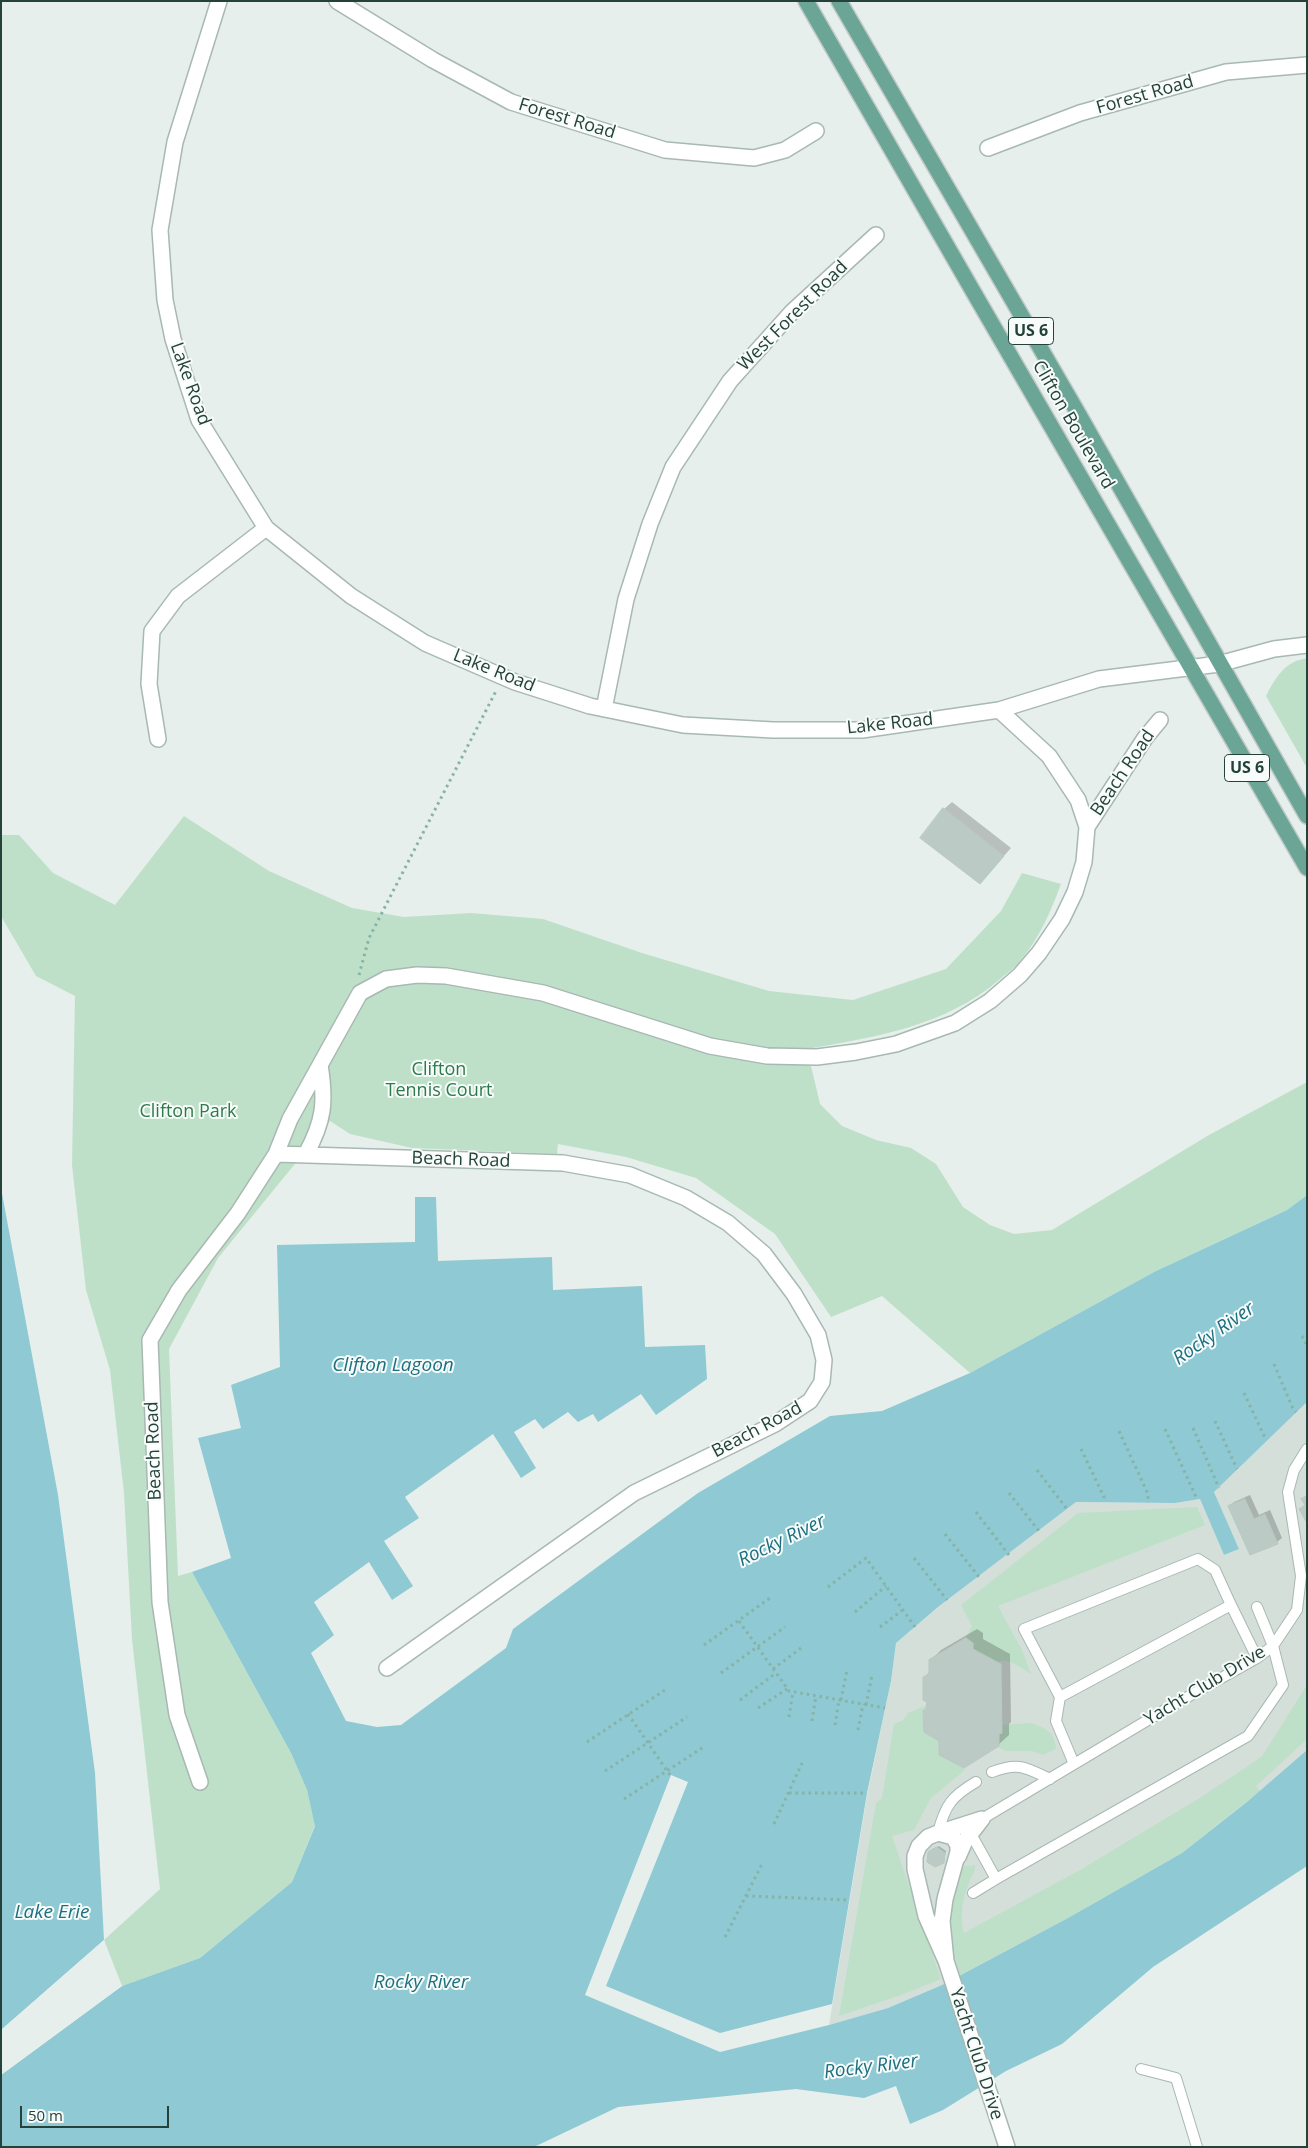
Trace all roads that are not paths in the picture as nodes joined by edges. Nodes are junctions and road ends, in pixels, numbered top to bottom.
1 (219, 1) edge
2 (337, 1) edge
3 (806, 1) edge
4 (839, 1) edge
5 (1307, 65) edge
6 (816, 132) dead end
7 (988, 148) dead end
8 (876, 236) dead end
9 (266, 528) junction
10 (1307, 645) edge
11 (1218, 664) junction
12 (1188, 667) junction
13 (604, 709) junction
14 (999, 710) junction
15 (1160, 720) dead end
16 (158, 739) dead end
17 (1307, 816) edge
18 (1087, 827) junction
19 (1307, 868) edge
20 (320, 1065) junction
21 (276, 1154) junction
22 (306, 1154) junction
23 (1307, 1449) edge
24 (1231, 1605) junction
25 (1257, 1607) dead end
26 (1273, 1646) junction
27 (1257, 1658) junction
28 (387, 1668) dead end
29 (1060, 1697) junction
30 (1074, 1764) junction
31 (992, 1772) dead end
32 (1050, 1778) junction
33 (200, 1782) dead end
34 (976, 1782) dead end
35 (982, 1819) junction
36 (938, 1833) junction
37 (971, 1834) junction
38 (957, 1861) junction
39 (996, 1879) junction
40 (973, 1893) dead end
41 (946, 1961) junction
42 (1141, 2070) dead end
43 (1007, 2147) edge
44 (1197, 2147) edge

1 - 9 street, Lake Road
2 - 6 street, Forest Road
3 - 12 main road, Clifton Boulevard / US 6
4 - 11 main road, Clifton Boulevard / US 6
5 - 7 street, Forest Road
8 - 13 street, West Forest Road
9 - 13 street, Lake Road
9 - 16 street
10 - 11 street, Lake Road
11 - 12 street, Lake Road
11 - 17 main road, Clifton Boulevard / US 6
12 - 14 street, Lake Road
12 - 19 main road, Clifton Boulevard / US 6
13 - 14 street, Lake Road
14 - 18 street, Beach Road
15 - 18 street, Beach Road
18 - 20 street, Beach Road
20 - 21 street, Beach Road
20 - 22 street
21 - 22 street, Beach Road
21 - 33 street, Beach Road
22 - 28 street, Beach Road
23 - 26 lane, Yacht Club Drive
24 - 27 lane
24 - 29 lane
24 - 29 lane
25 - 26 lane
26 - 27 lane, Yacht Club Drive
26 - 39 lane
27 - 30 lane, Yacht Club Drive
29 - 30 lane
30 - 32 lane, Yacht Club Drive
31 - 32 lane
32 - 35 lane, Yacht Club Drive
34 - 36 lane
35 - 36 street, Yacht Club Drive
35 - 37 street, Yacht Club Drive
36 - 38 street, Yacht Club Drive
36 - 41 street, Yacht Club Drive
37 - 38 street, Yacht Club Drive
37 - 39 lane
38 - 41 street, Yacht Club Drive
39 - 40 lane
41 - 43 street, Yacht Club Drive
42 - 44 lane

